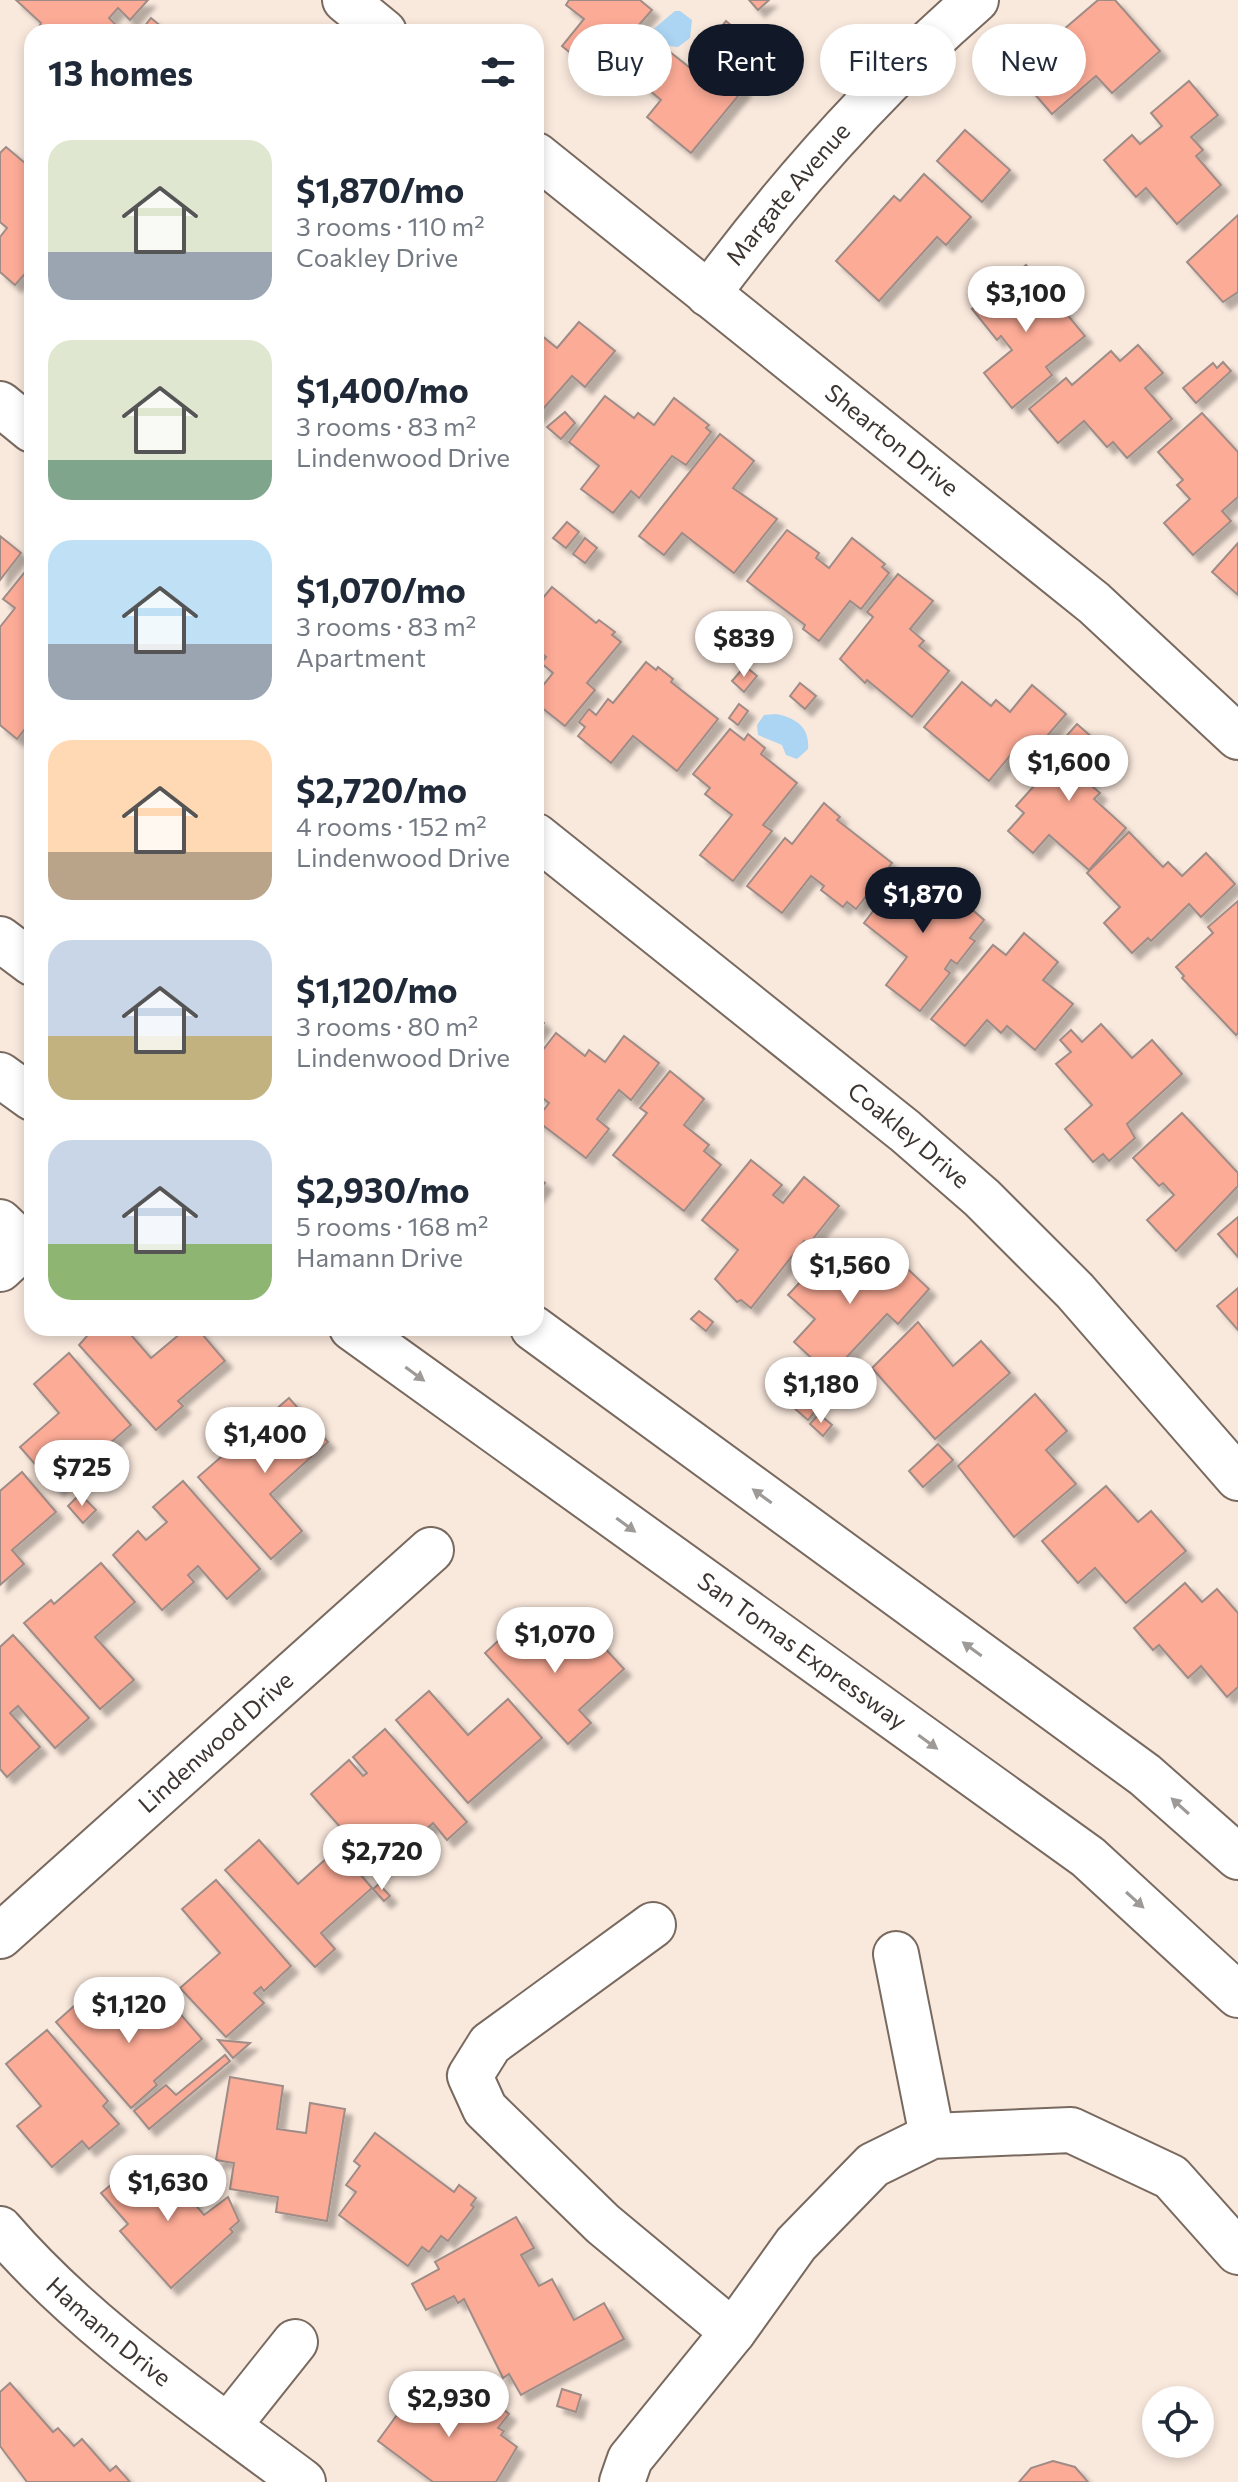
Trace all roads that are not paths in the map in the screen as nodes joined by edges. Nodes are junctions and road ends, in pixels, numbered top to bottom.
1 (345, 0) edge
2 (976, 0) edge
3 (374, 24) edge
4 (544, 161) edge
5 (708, 294) junction
6 (0, 404) edge
7 (24, 424) edge
8 (1238, 737) edge
9 (544, 842) edge
10 (0, 939) edge
11 (24, 957) edge
12 (0, 1075) edge
13 (24, 1092) edge
14 (363, 1336) edge
15 (544, 1336) edge
16 (1238, 1478) edge
17 (431, 1550) dead end
18 (1238, 1857) edge
19 (653, 1925) dead end
20 (0, 1936) edge
21 (896, 1954) dead end
22 (1238, 1995) edge
23 (932, 2136) junction
24 (0, 2229) edge
25 (1238, 2252) edge
26 (733, 2332) junction
27 (295, 2342) dead end
28 (228, 2426) junction
29 (303, 2482) edge
30 (622, 2482) edge

1 - 3 main road
2 - 5 main road, Margate Avenue
4 - 5 main road, Shearton Drive
5 - 8 main road, Shearton Drive
6 - 7 main road
9 - 16 main road, Coakley Drive
10 - 11 main road
12 - 13 main road
14 -> 22 main road, San Tomas Expressway
18 -> 15 main road
17 - 20 main road, Lindenwood Drive
19 - 26 main road
21 - 23 main road
23 - 25 main road
23 - 26 main road
24 - 28 main road, Hamann Drive
26 - 30 main road
27 - 28 main road
28 - 29 main road, Hamann Drive

